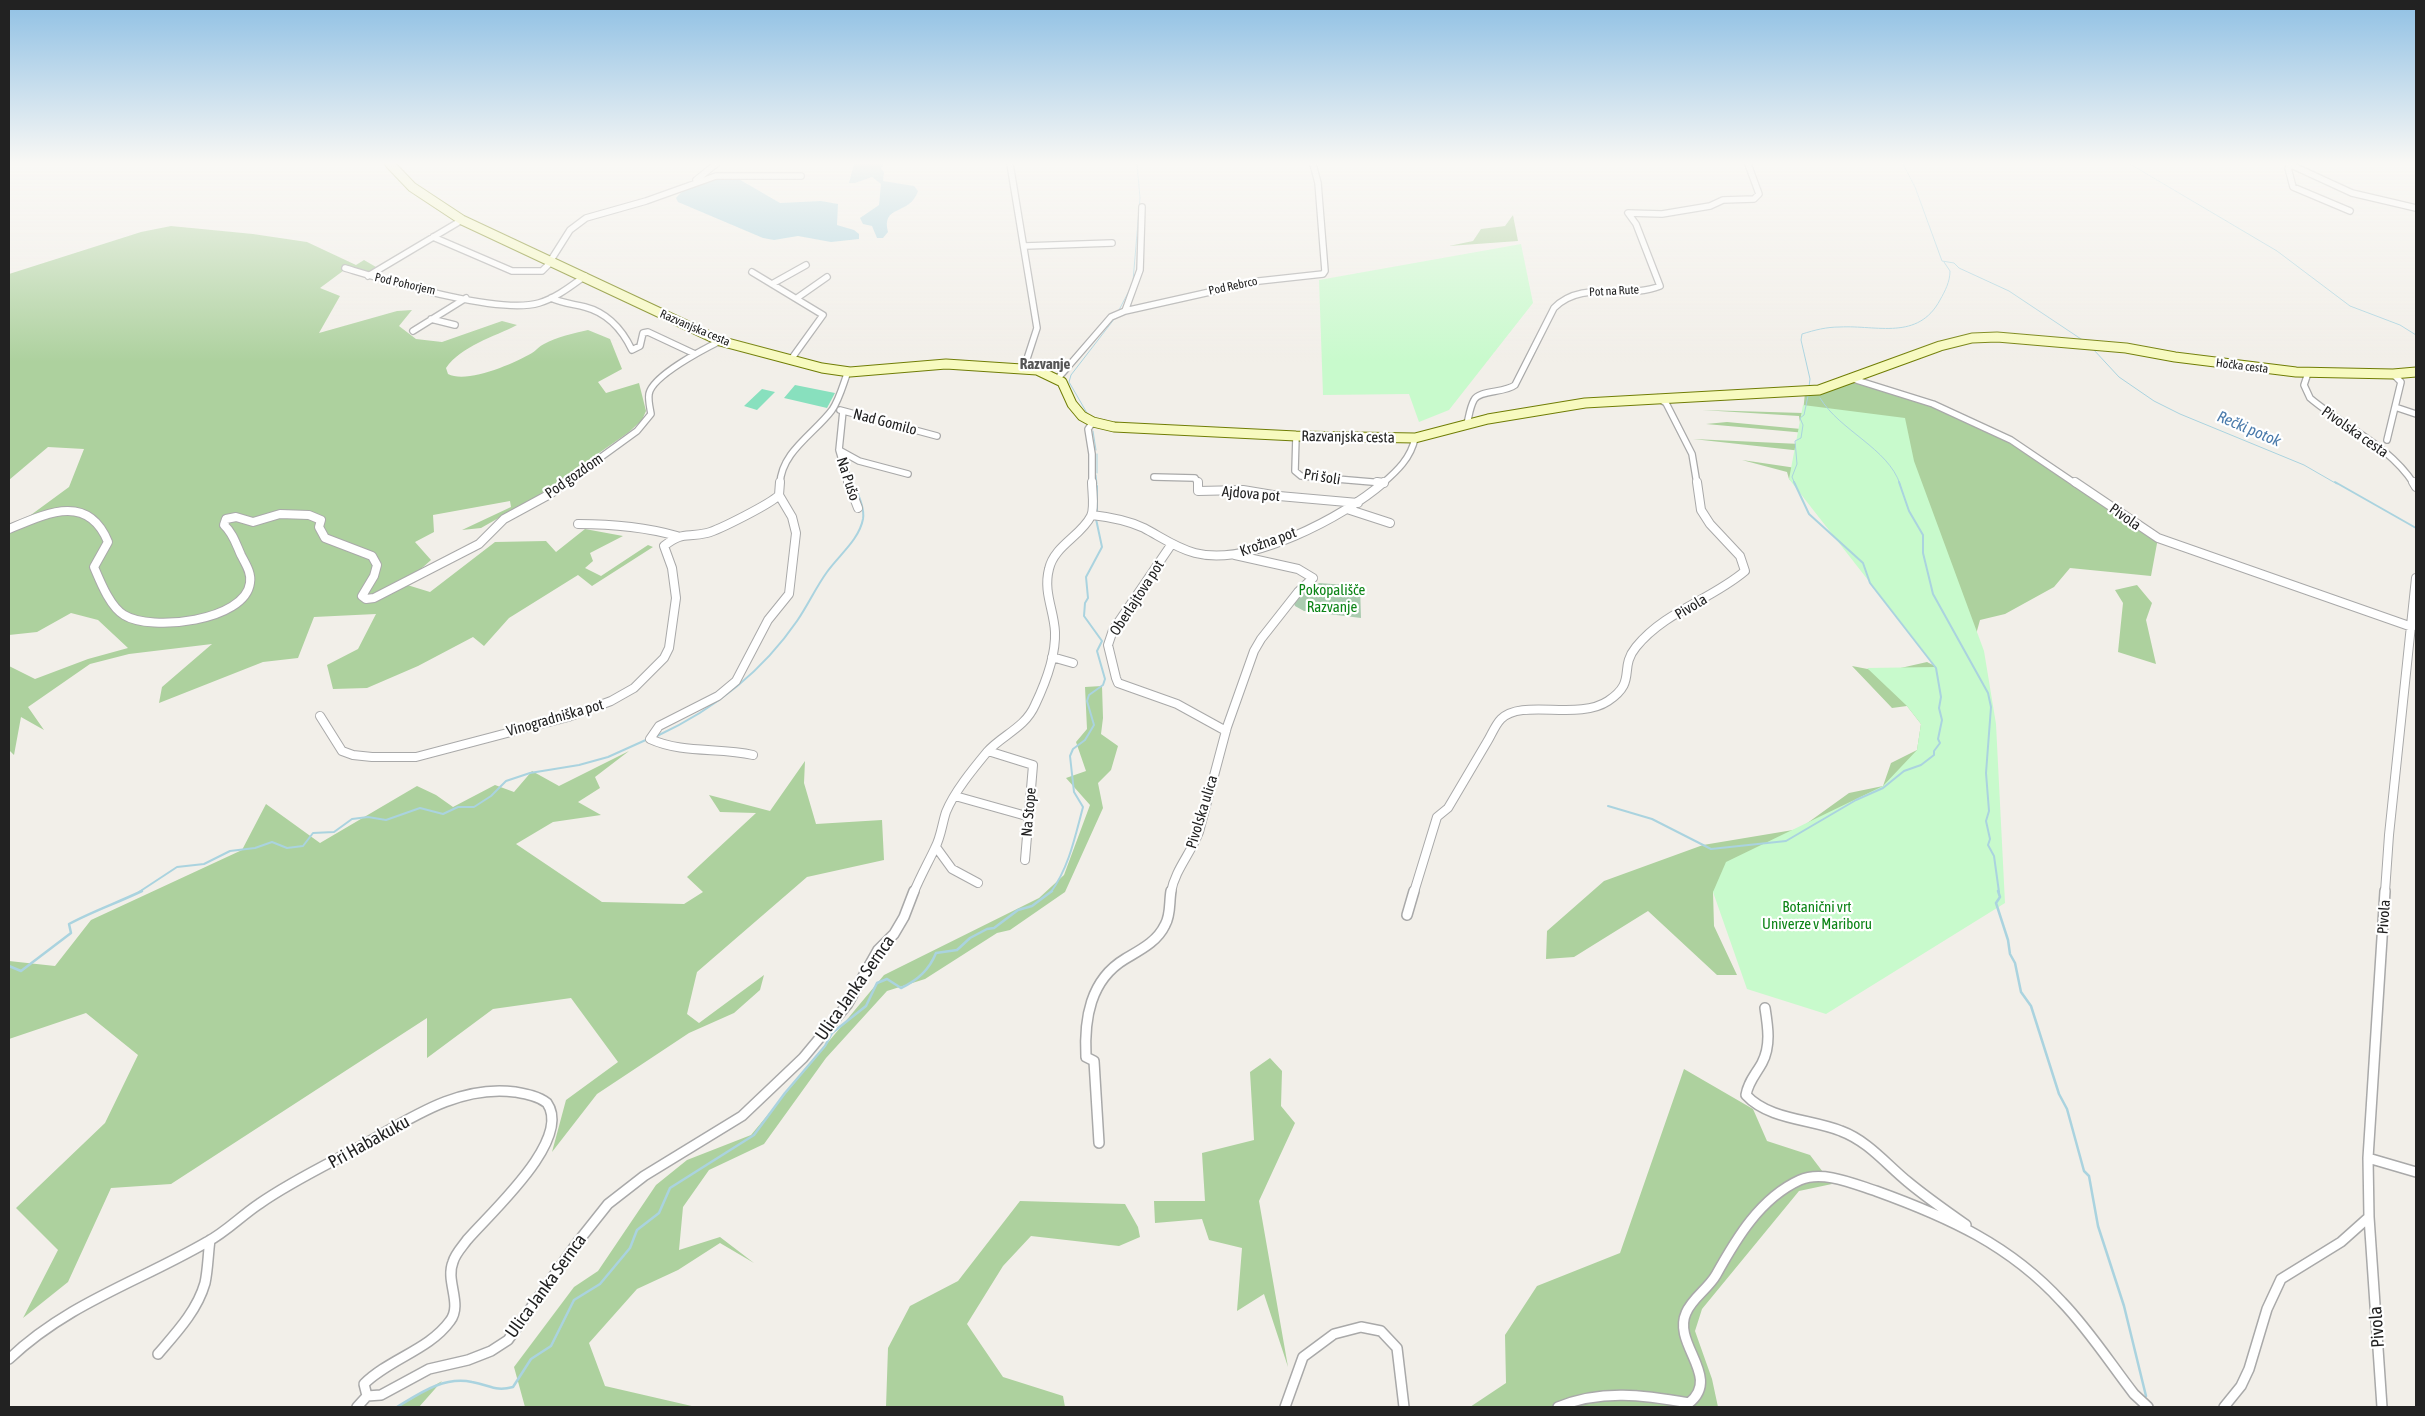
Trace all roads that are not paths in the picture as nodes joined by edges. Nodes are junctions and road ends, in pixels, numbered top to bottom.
1 (444, 230) edge
2 (484, 230) edge
3 (570, 230) edge
4 (1022, 230) edge
5 (1139, 230) edge
6 (1320, 230) edge
7 (1638, 230) edge
8 (433, 236) junction
9 (1112, 243) dead end
10 (1025, 246) junction
11 (551, 261) junction
12 (806, 265) dead end
13 (345, 268) dead end
14 (752, 272) dead end
15 (368, 276) junction
16 (586, 276) junction
17 (826, 277) dead end
18 (772, 284) junction
19 (466, 298) junction
20 (551, 298) junction
21 (797, 298) junction
22 (1120, 313) junction
23 (431, 319) junction
24 (454, 325) dead end
25 (413, 331) dead end
26 (720, 341) junction
27 (695, 354) junction
28 (792, 358) junction
29 (1024, 368) junction
30 (1066, 369) junction
31 (1037, 370) junction
32 (2416, 372) edge
33 (849, 373) junction
34 (2308, 373) junction
35 (2393, 374) junction
36 (1058, 378) junction
37 (1853, 379) junction
38 (1658, 398) junction
39 (2395, 407) junction
40 (833, 409) junction
41 (843, 411) junction
42 (2416, 414) edge
43 (1093, 422) junction
44 (1467, 424) junction
45 (937, 436) dead end
46 (1296, 436) junction
47 (1415, 438) junction
48 (2387, 440) dead end
49 (839, 450) junction
50 (908, 474) dead end
51 (1154, 478) dead end
52 (1384, 483) junction
53 (2416, 487) edge
54 (779, 495) junction
55 (1358, 503) junction
56 (858, 508) dead end
57 (1347, 509) junction
58 (1092, 516) junction
59 (1390, 523) dead end
60 (578, 524) dead end
61 (9, 529) edge
62 (677, 536) junction
63 (1171, 545) junction
64 (1235, 555) junction
65 (2416, 578) edge
66 (2412, 627) junction
67 (1052, 657) junction
68 (1073, 663) dead end
69 (320, 716) dead end
70 (1226, 731) junction
71 (988, 751) junction
72 (753, 755) dead end
73 (956, 796) junction
74 (1030, 817) junction
75 (936, 847) junction
76 (1025, 860) dead end
77 (978, 883) dead end
78 (1407, 915) dead end
79 (1765, 1008) dead end
80 (1100, 1143) dead end
81 (2368, 1158) junction
82 (2416, 1172) edge
83 (2369, 1217) junction
84 (1978, 1234) junction
85 (210, 1240) junction
86 (158, 1354) dead end
87 (9, 1358) edge
88 (367, 1396) junction
89 (357, 1407) edge
90 (1285, 1407) edge
91 (1404, 1407) edge
92 (1558, 1407) edge
93 (2148, 1407) edge
94 (2224, 1407) edge
95 (2382, 1407) edge

1 - 8 street
2 - 11 street, Razvanjska cesta
3 - 11 street
4 - 10 street
5 - 22 street
6 - 22 street, Pod Rebrco
7 - 44 street, Pot na Rute
8 - 11 street
8 - 15 street
9 - 10 street
10 - 29 street
11 - 16 street, Razvanjska cesta
12 - 18 street
13 - 15 street, Pod Pohorjem
14 - 18 street
15 - 19 street, Pod Pohorjem
16 - 20 street, Pod Pohorjem
16 - 26 street, Razvanjska cesta
17 - 21 street
18 - 21 street
19 - 20 street, Pod Pohorjem
19 - 23 street, Pod Pohorjem
20 - 27 street
21 - 28 street
22 - 30 street
23 - 24 street, Pod Pohorjem
23 - 25 street, Pod Pohorjem
26 - 27 street, Pod gozdom
26 - 28 street, Razvanjska cesta
27 - 61 street, Pod gozdom
28 - 33 street, Razvanjska cesta
29 - 31 street, Razvanjska cesta
29 - 33 street, Razvanjska cesta
30 - 31 street, Razvanjska cesta
30 - 36 street
31 - 36 street, Razvanjska cesta
32 - 35 street, Hočka cesta
33 - 40 street
34 - 35 street, Hočka cesta
34 - 37 street, Hočka cesta
34 - 53 street, Pivolska cesta
35 - 39 street
36 - 43 street
37 - 38 street
37 - 66 street, Pivola
38 - 44 street, Razvanjska cesta
38 - 78 street, Pivola
39 - 42 street
39 - 48 street
40 - 41 street, Nad Gomilo
40 - 54 street
41 - 45 street, Nad Gomilo
41 - 49 street
43 - 46 street, Razvanjska cesta
43 - 58 street
44 - 47 street, Razvanjska cesta
46 - 47 street, Razvanjska cesta
46 - 52 street, Pri šoli
47 - 52 street, Krožna pot
49 - 50 street
49 - 56 street, Na Pušo
51 - 55 street, Ajdova pot
52 - 55 street, Krožna pot
54 - 62 street
54 - 72 street
55 - 57 street, Krožna pot
57 - 59 street
57 - 64 street, Krožna pot
58 - 63 street, Krožna pot
58 - 67 street, Ulica Janka Sernca
60 - 62 street
62 - 69 street, Vinogradniška pot
63 - 64 street, Krožna pot
63 - 70 street, Oberlajtova pot
64 - 70 street, Pivolska ulica
65 - 66 street, Pivola
66 - 81 street, Pivola
67 - 68 street
67 - 71 street, Ulica Janka Sernca
70 - 80 street, Pivolska ulica
71 - 73 street, Ulica Janka Sernca
71 - 74 street, Na Stope
73 - 74 street, Na Stope
73 - 75 street, Ulica Janka Sernca
74 - 76 street, Na Stope
75 - 77 street
75 - 88 street, Ulica Janka Sernca
79 - 84 street
81 - 82 street
81 - 83 street, Pivola
83 - 94 street
83 - 95 street, Pivola
84 - 92 street
84 - 93 street
85 - 86 street
85 - 87 street, Pri Habakuku
85 - 88 street, Pri Habakuku
88 - 89 street
90 - 91 street

